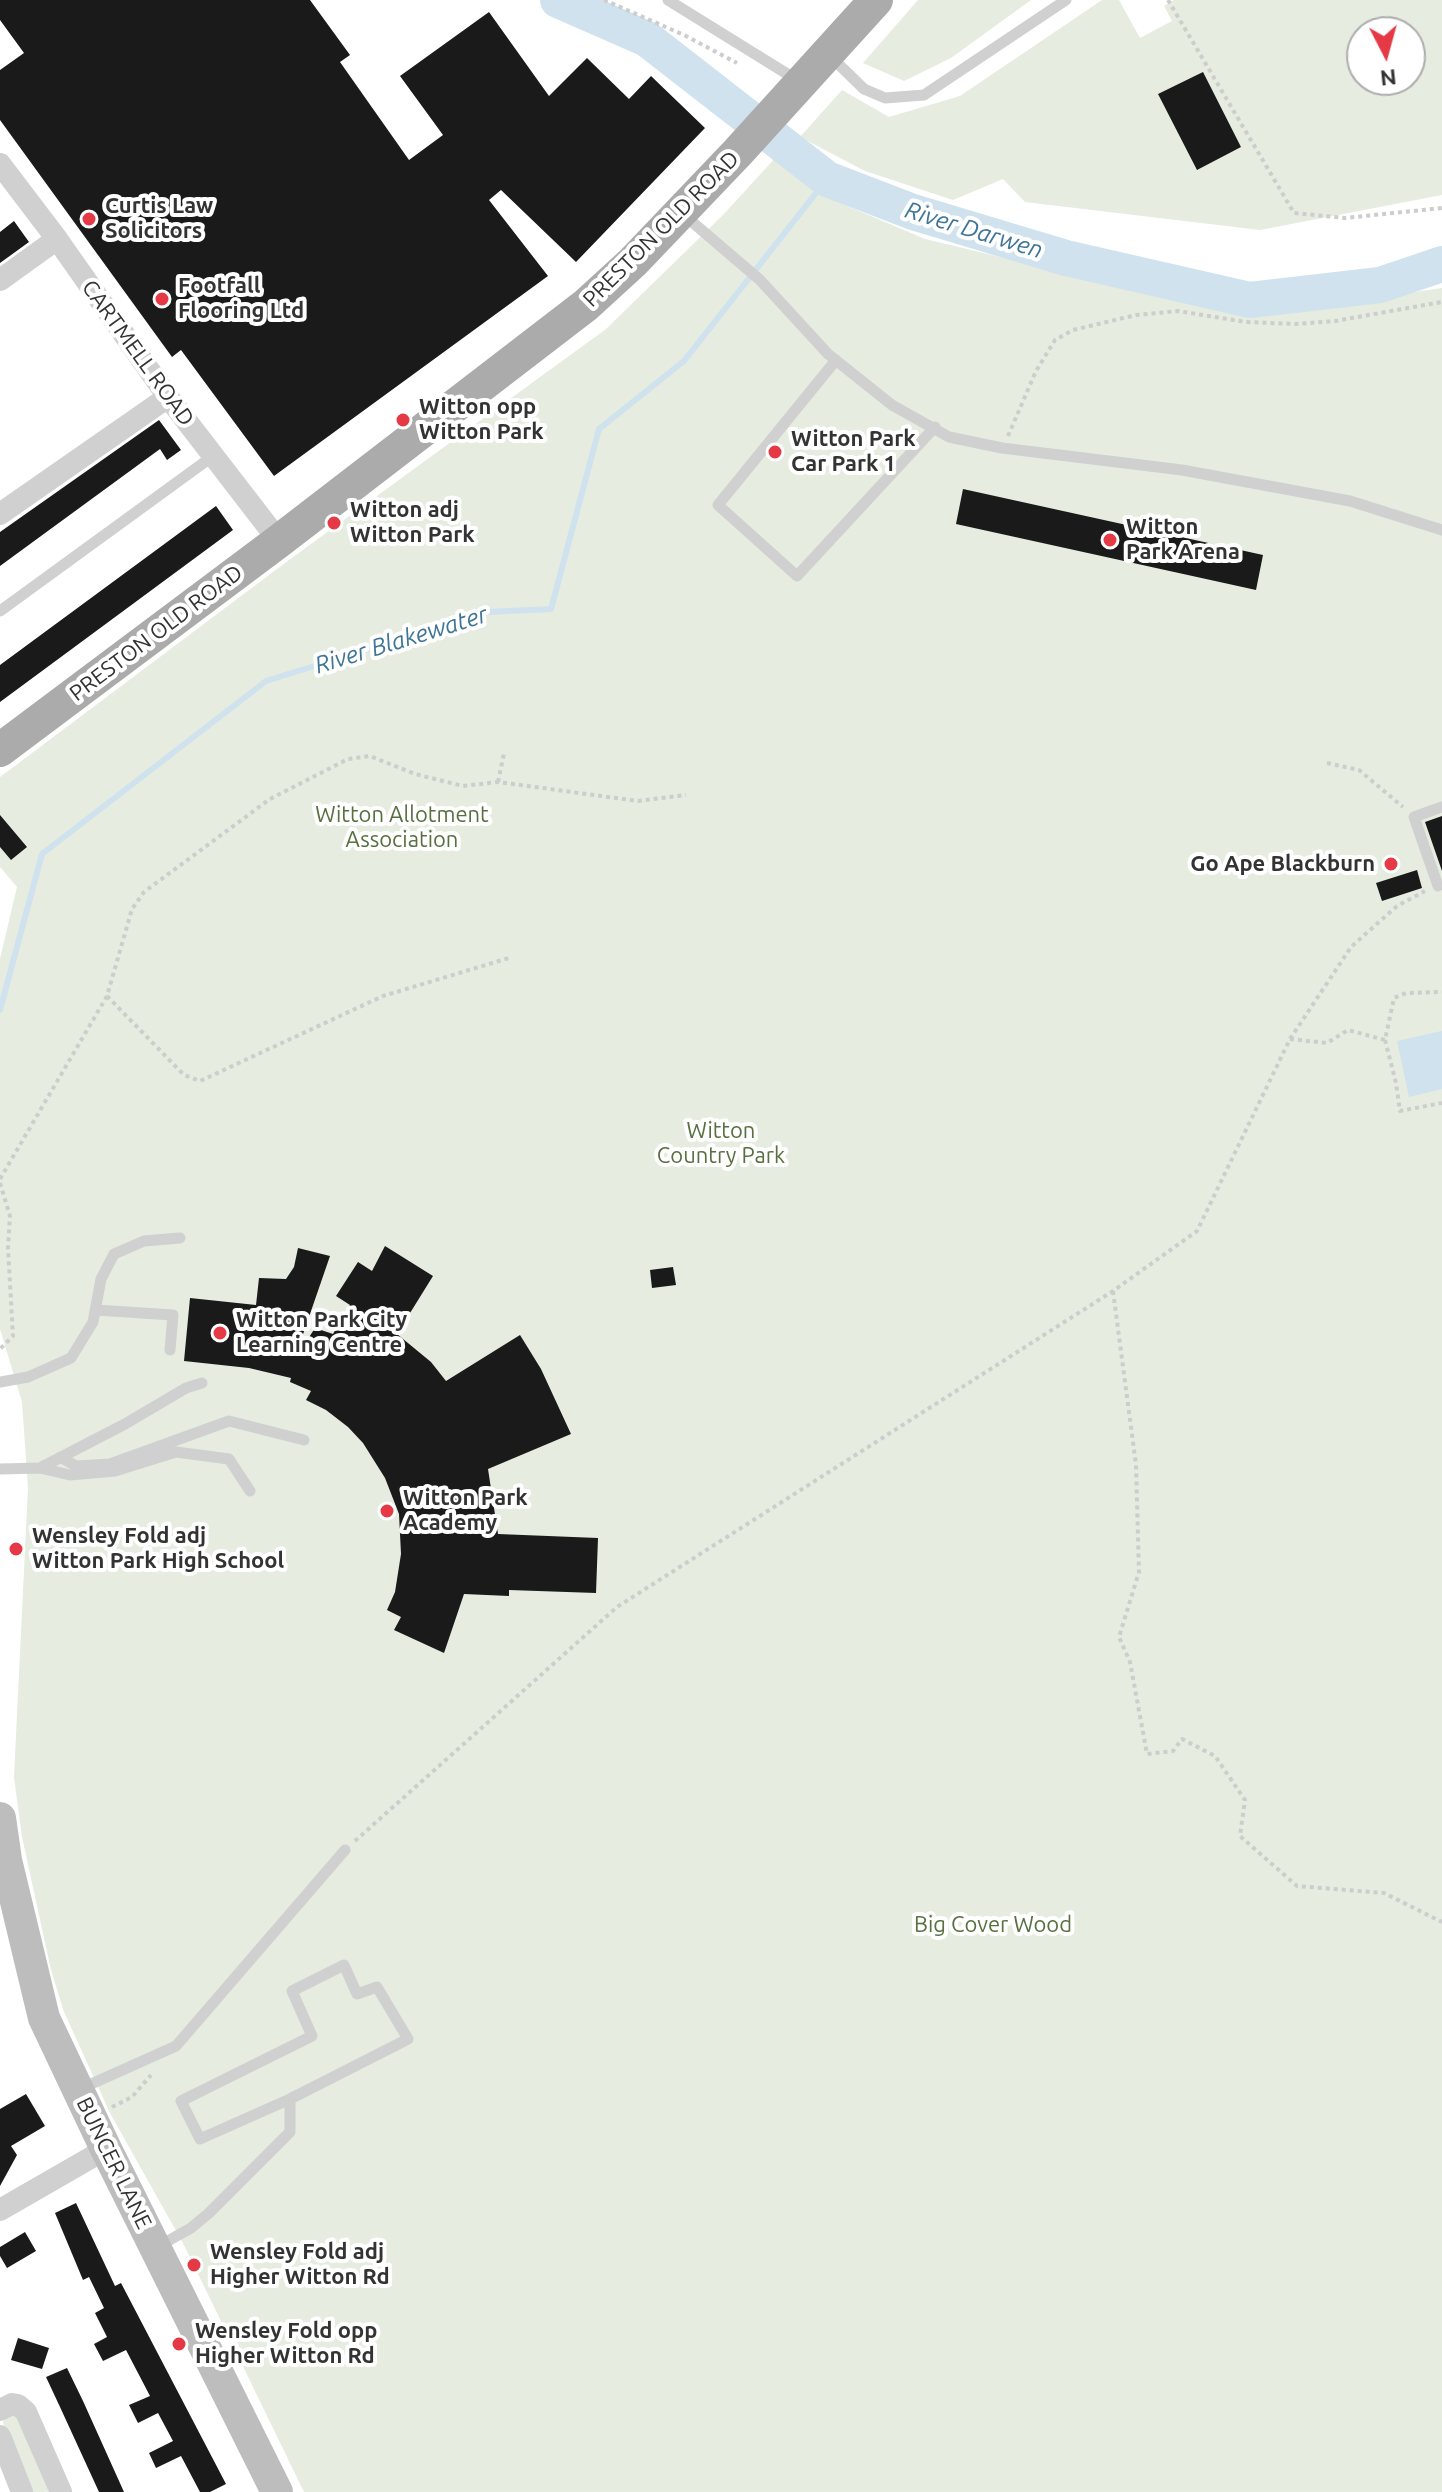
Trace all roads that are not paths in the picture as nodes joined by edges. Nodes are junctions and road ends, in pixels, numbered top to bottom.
1 (668, 0) edge
2 (876, 0) edge
3 (1066, 0) edge
4 (829, 55) junction
5 (797, 87) junction
6 (4, 178) edge
7 (681, 212) junction
8 (57, 239) junction
9 (0, 280) edge
10 (836, 360) junction
11 (168, 397) junction
12 (935, 427) junction
13 (213, 456) junction
14 (0, 514) edge
15 (1442, 530) edge
16 (279, 541) junction
17 (0, 611) edge
18 (1, 747) edge
19 (1442, 807) edge
20 (1438, 886) road end
21 (180, 1238) dead end
22 (96, 1310) junction
23 (170, 1350) dead end
24 (0, 1382) edge
25 (202, 1383) dead end
26 (304, 1440) dead end
27 (60, 1457) junction
28 (40, 1468) junction
29 (0, 1469) edge
30 (250, 1491) dead end
31 (0, 1818) edge
32 (345, 1850) road end
33 (78, 2089) junction
34 (290, 2099) junction
35 (106, 2149) junction
36 (0, 2210) edge
37 (156, 2248) junction
38 (0, 2410) edge
39 (0, 2436) edge
40 (22, 2492) edge
41 (61, 2492) edge
42 (277, 2492) edge

1 - 5 lane
2 - 4 main road, PRESTON OLD ROAD
3 - 4 lane
4 - 5 main road, PRESTON OLD ROAD
5 - 7 main road, PRESTON OLD ROAD
6 - 8 street, CARTMELL ROAD
7 - 10 lane
7 - 16 main road, PRESTON OLD ROAD
8 - 9 street
8 - 11 street, CARTMELL ROAD
10 - 12 lane
10 - 12 lane
11 - 13 street, CARTMELL ROAD
11 - 14 street
12 - 15 lane
13 - 16 street, CARTMELL ROAD
13 - 17 lane
16 - 18 main road, PRESTON OLD ROAD
19 - 20 lane
21 - 22 lane
22 - 23 lane
22 - 24 lane
25 - 27 lane
26 - 27 lane
27 - 28 lane
28 - 29 lane
28 - 30 lane
31 - 33 main road, BUNCER LANE
32 - 33 lane
33 - 35 main road, BUNCER LANE
34 - 34 lane
34 - 37 lane
35 - 36 street
35 - 37 main road, BUNCER LANE
37 - 42 main road, BUNCER LANE
38 - 41 street
39 - 40 street

